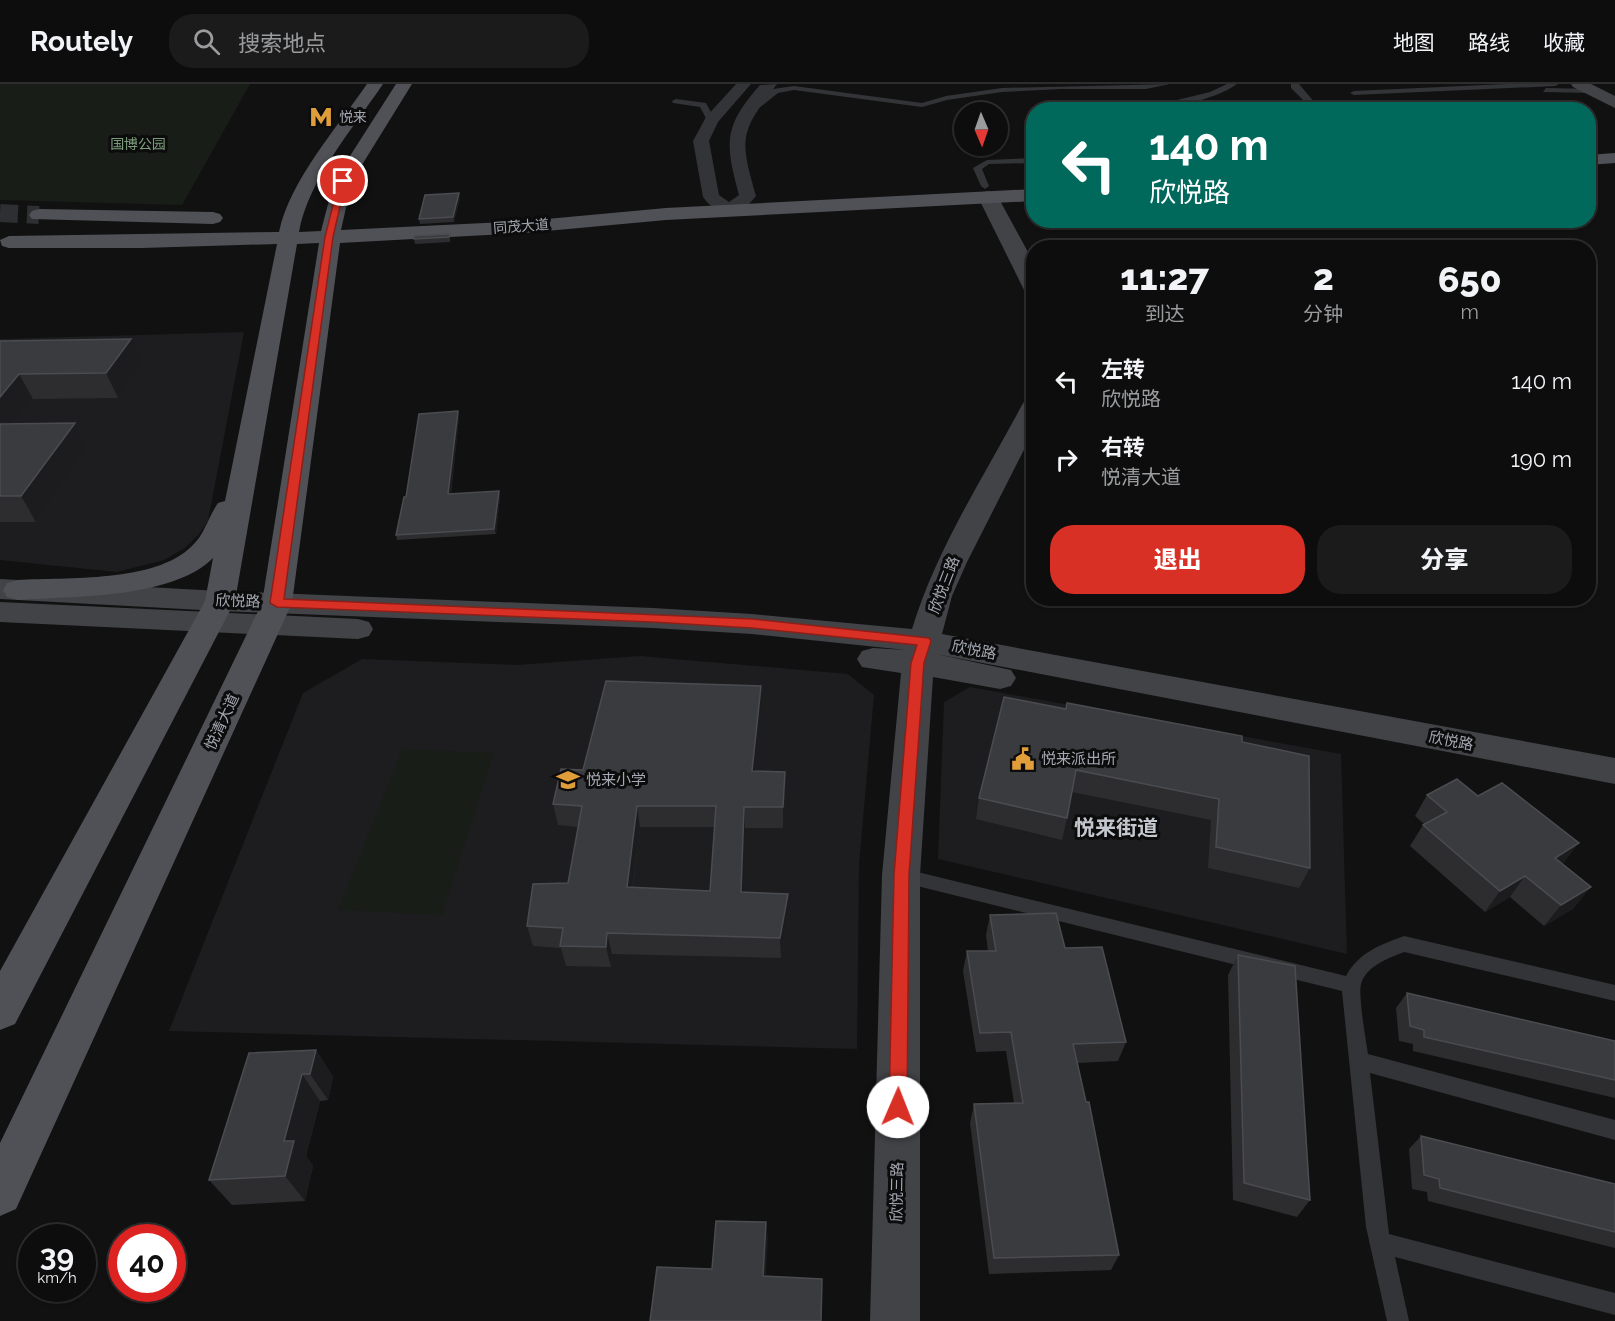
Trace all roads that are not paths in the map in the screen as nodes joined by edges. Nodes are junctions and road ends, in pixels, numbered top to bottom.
1 (375, 84) edge
2 (404, 84) edge
3 (744, 84) edge
4 (770, 84) edge
5 (1166, 84) edge
6 (1233, 84) edge
7 (1295, 84) edge
8 (1353, 84) edge
9 (1555, 84) edge
10 (1592, 86) edge
11 (1010, 87) edge
12 (1615, 90) edge
13 (1354, 93) junction
14 (1475, 95) dead end
15 (676, 101) dead end
16 (1176, 102) edge
17 (1310, 102) edge
18 (1359, 102) edge
19 (1615, 103) edge
20 (748, 112) junction
21 (711, 120) junction
22 (1615, 158) edge
23 (1596, 159) edge
24 (1026, 160) edge
25 (1615, 167) edge
26 (1596, 168) edge
27 (1026, 185) edge
28 (987, 192) junction
29 (1026, 194) edge
30 (748, 196) junction
31 (711, 197) junction
32 (566, 204) dead end
33 (729, 210) junction
34 (39, 215) tunnel mouth
35 (356, 215) dead end
36 (237, 218) dead end
37 (284, 225) junction
38 (331, 227) junction
39 (9, 242) dead end
40 (1026, 268) edge
41 (1026, 420) edge
42 (244, 475) junction
43 (6, 597) edge
44 (214, 612) junction
45 (272, 614) junction
46 (921, 652) junction
47 (1615, 771) edge
48 (1615, 791) edge
49 (901, 875) junction
50 (1351, 985) junction
51 (1615, 993) edge
52 (0, 1011) edge
53 (1359, 1061) junction
54 (1615, 1130) edge
55 (0, 1193) edge
56 (1380, 1242) junction
57 (1615, 1304) edge
58 (895, 1321) edge
59 (1398, 1321) edge

1 - 37 main road
2 - 38 main road, 悦清大道
3 - 21 street
4 - 20 street
5 - 11 lane
6 - 16 lane
7 - 17 lane
8 - 13 lane
9 - 13 lane
10 - 12 main road
10 - 14 lane
10 - 19 main road
11 - 20 lane
13 - 18 lane
15 - 21 lane
20 - 30 street
21 - 31 street
22 - 23 main road
24 - 28 lane
25 - 26 main road
27 - 28 main road, 同茂大道
28 - 29 main road, 同茂大道
28 - 30 main road, 同茂大道
28 - 33 main road, 同茂大道
28 - 40 main road
30 - 31 main road, 同茂大道
30 - 33 street
31 - 32 main road, 同茂大道
31 - 33 street
33 - 38 main road, 同茂大道
34 - 36 main road
35 - 38 main road, 同茂大道
37 - 38 main road, 同茂大道
37 - 39 main road, 同茂大道
37 - 42 main road
38 - 45 main road, 悦清大道
41 - 46 main road, 欣悦三路
42 - 43 main road
42 - 44 main road
43 - 44 main road, 欣悦路
44 - 45 main road, 欣悦路
44 - 52 main road
45 - 46 main road, 欣悦路
45 - 55 main road, 悦清大道
46 - 47 main road, 欣悦路
46 - 48 main road, 欣悦路
46 - 49 main road, 欣悦三路
49 - 50 lane
49 - 58 main road, 欣悦三路
50 - 51 lane
50 - 53 lane
53 - 54 lane
53 - 56 lane
56 - 57 lane
56 - 59 lane

